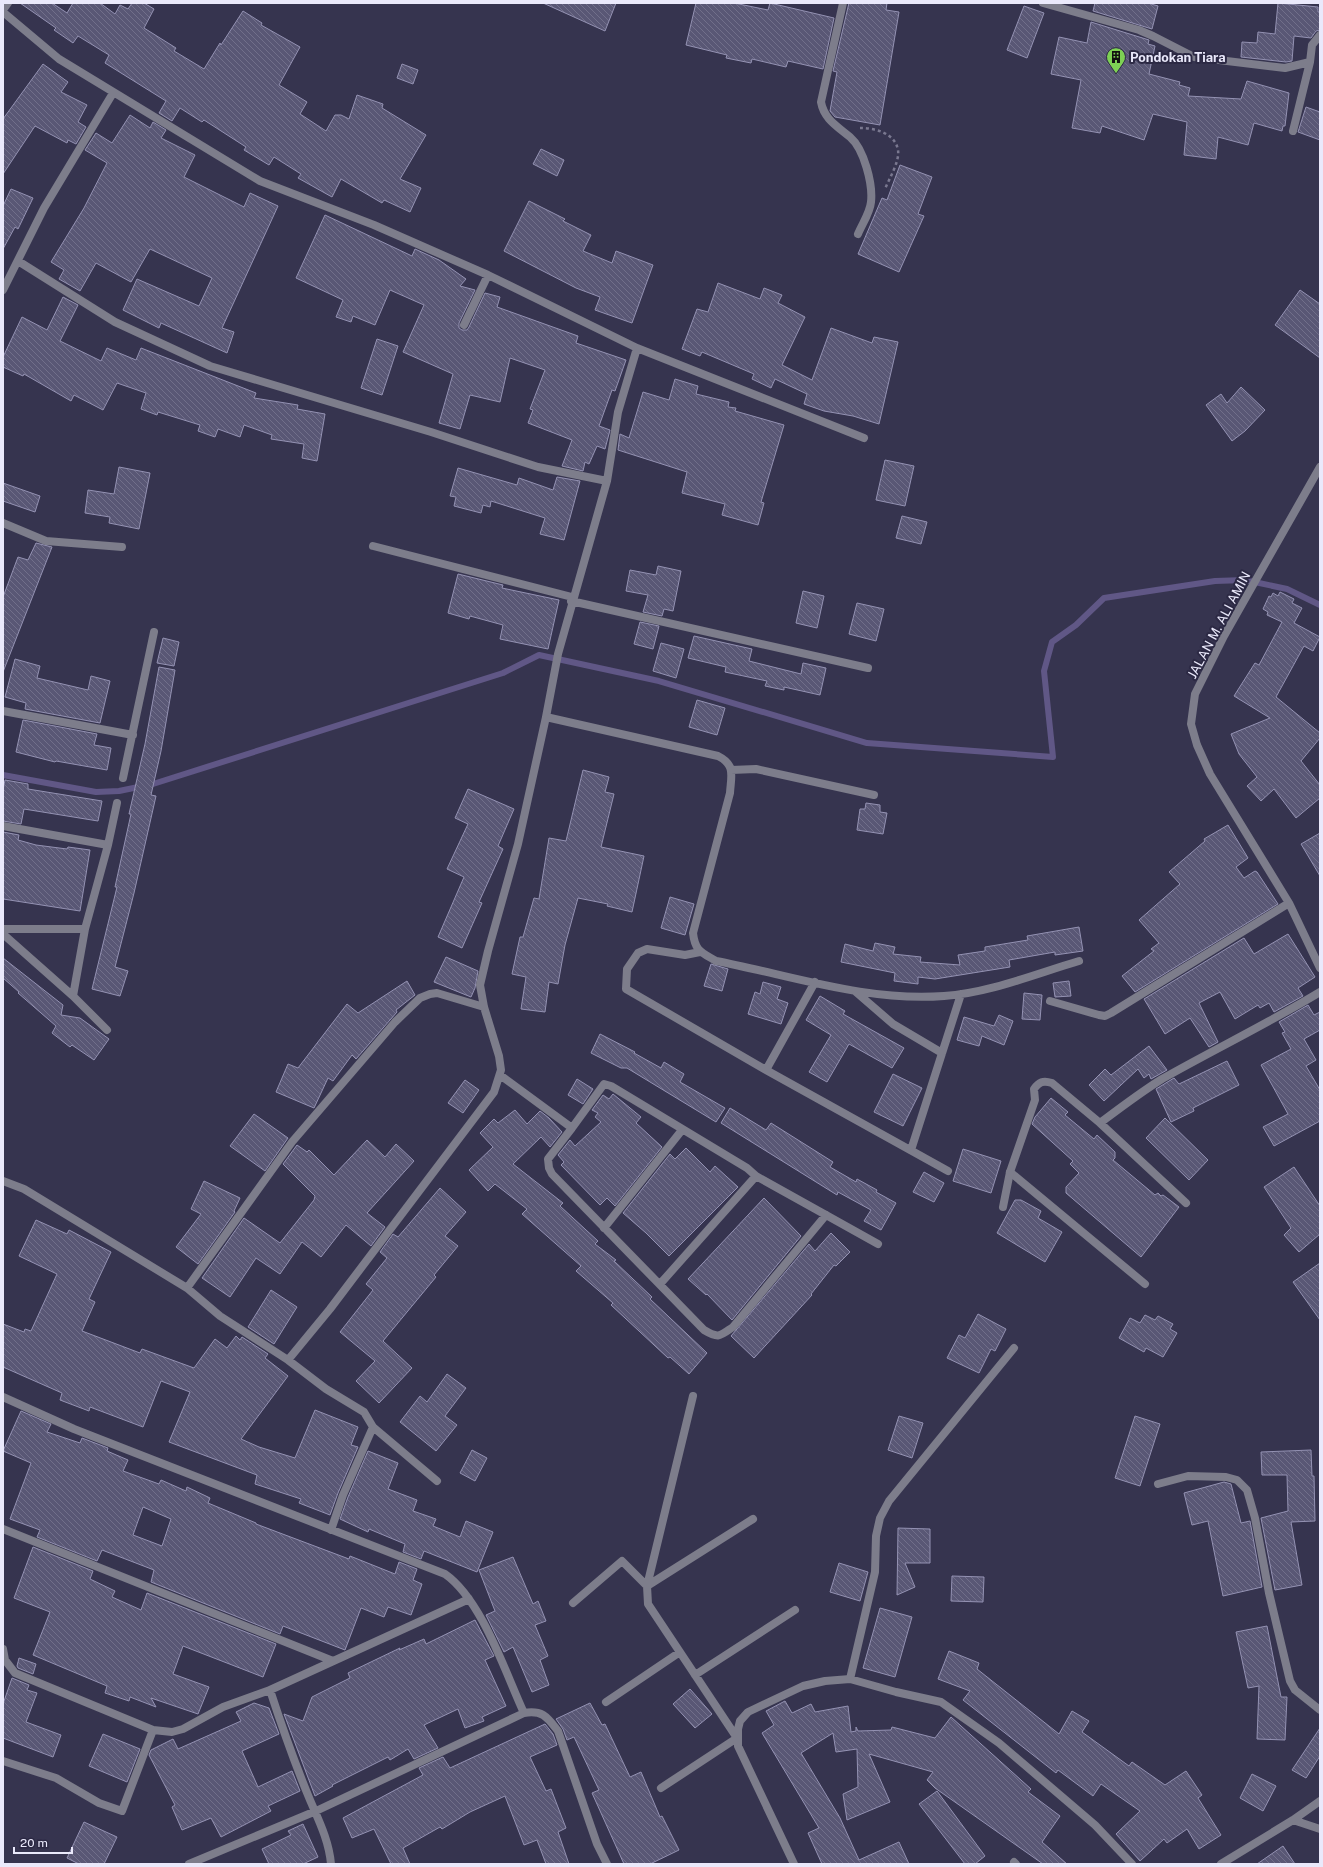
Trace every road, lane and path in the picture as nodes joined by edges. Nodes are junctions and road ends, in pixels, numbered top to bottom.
1 (8, 3) edge
2 (843, 3) edge
3 (1043, 3) edge
4 (3, 11) edge
5 (1320, 35) edge
6 (1310, 62) junction
7 (113, 93) junction
8 (836, 126) junction
9 (1293, 131) dead end
10 (871, 203) junction
11 (858, 234) dead end
12 (18, 260) junction
13 (488, 276) junction
14 (3, 290) edge
15 (464, 325) dead end
16 (637, 348) junction
17 (864, 438) dead end
18 (1320, 467) edge
19 (607, 481) junction
20 (3, 524) edge
21 (373, 546) dead end
22 (122, 547) dead end
23 (572, 599) junction
24 (154, 632) dead end
25 (868, 668) dead end
26 (3, 711) edge
27 (546, 717) junction
28 (133, 736) junction
29 (731, 770) junction
30 (123, 778) dead end
31 (874, 795) dead end
32 (117, 804) dead end
33 (3, 826) edge
34 (108, 845) junction
35 (1289, 903) junction
36 (85, 929) junction
37 (3, 930) edge
38 (3, 934) edge
39 (700, 952) junction
40 (1079, 961) dead end
41 (1320, 968) edge
42 (815, 982) junction
43 (855, 991) junction
44 (1320, 992) edge
45 (961, 994) junction
46 (73, 996) junction
47 (1050, 1001) dead end
48 (484, 1007) junction
49 (107, 1030) dead end
50 (942, 1053) junction
51 (766, 1070) junction
52 (500, 1075) junction
53 (1100, 1123) junction
54 (572, 1128) junction
55 (682, 1130) junction
56 (911, 1150) junction
57 (948, 1171) dead end
58 (1010, 1172) junction
59 (756, 1176) junction
60 (3, 1181) edge
61 (1186, 1203) dead end
62 (1003, 1207) dead end
63 (826, 1215) junction
64 (604, 1228) junction
65 (878, 1244) dead end
66 (660, 1284) junction
67 (1145, 1284) dead end
68 (187, 1288) junction
69 (1014, 1348) dead end
70 (288, 1360) junction
71 (693, 1396) dead end
72 (3, 1397) edge
73 (373, 1427) junction
74 (437, 1481) dead end
75 (1158, 1484) dead end
76 (753, 1518) dead end
77 (3, 1528) edge
78 (331, 1530) junction
79 (647, 1586) junction
80 (469, 1599) junction
81 (572, 1603) dead end
82 (795, 1610) dead end
83 (3, 1649) edge
84 (680, 1652) junction
85 (333, 1661) junction
86 (696, 1675) junction
87 (850, 1679) junction
88 (270, 1690) junction
89 (606, 1702) dead end
90 (1320, 1710) edge
91 (524, 1713) junction
92 (153, 1730) junction
93 (737, 1738) junction
94 (3, 1761) edge
95 (661, 1788) dead end
96 (1320, 1801) edge
97 (316, 1811) junction
98 (1293, 1820) junction
99 (1320, 1828) edge
100 (189, 1864) edge
101 (331, 1864) edge
102 (607, 1864) edge
103 (794, 1864) edge
104 (1132, 1864) edge
105 (1221, 1864) edge

1 - 4 street
2 - 8 street
3 - 6 street
4 - 7 street
5 - 6 street
6 - 9 street
7 - 12 street
7 - 13 street
8 - 10 street
8 - 10 path
10 - 11 street
12 - 14 street
12 - 19 street
13 - 15 street
13 - 16 street
16 - 17 street
16 - 19 street
18 - 35 street, JALAN M. ALI AMIN
19 - 23 street
20 - 22 street
21 - 23 street
23 - 25 street
23 - 27 street
24 - 28 street
26 - 28 street
27 - 29 street
27 - 48 street
28 - 30 street
29 - 31 street
29 - 39 street
32 - 34 street
33 - 34 street
34 - 36 street
35 - 41 street, JALAN M. ALI AMIN
35 - 47 street
36 - 37 street
36 - 46 street
38 - 46 street
39 - 42 street
39 - 51 street
40 - 45 street
42 - 43 street
42 - 51 street
43 - 45 street
43 - 50 street
44 - 53 street
45 - 50 street
46 - 49 street
48 - 52 street
48 - 68 street
50 - 56 street
51 - 56 street
52 - 54 street
52 - 70 street
53 - 58 street
53 - 61 street
54 - 55 street
54 - 64 street
55 - 59 street
55 - 64 street
56 - 57 street
58 - 62 street
58 - 67 street
59 - 63 street
59 - 66 street
60 - 68 street
63 - 65 street
63 - 66 street
64 - 66 street
68 - 70 street
69 - 87 street
70 - 73 street
71 - 79 street
72 - 78 street
73 - 74 street
73 - 78 street
75 - 90 street
76 - 79 street
77 - 85 street
78 - 80 street
79 - 81 street
79 - 84 street
80 - 85 street
80 - 91 street
82 - 86 street
83 - 92 street
84 - 86 street
84 - 89 street
85 - 88 street
86 - 93 street
87 - 93 street
87 - 104 street
88 - 92 street
88 - 97 street
91 - 97 street
91 - 102 street
92 - 94 street
93 - 95 street
93 - 103 street
96 - 98 street
97 - 100 street
97 - 101 street
98 - 99 street
98 - 105 street

